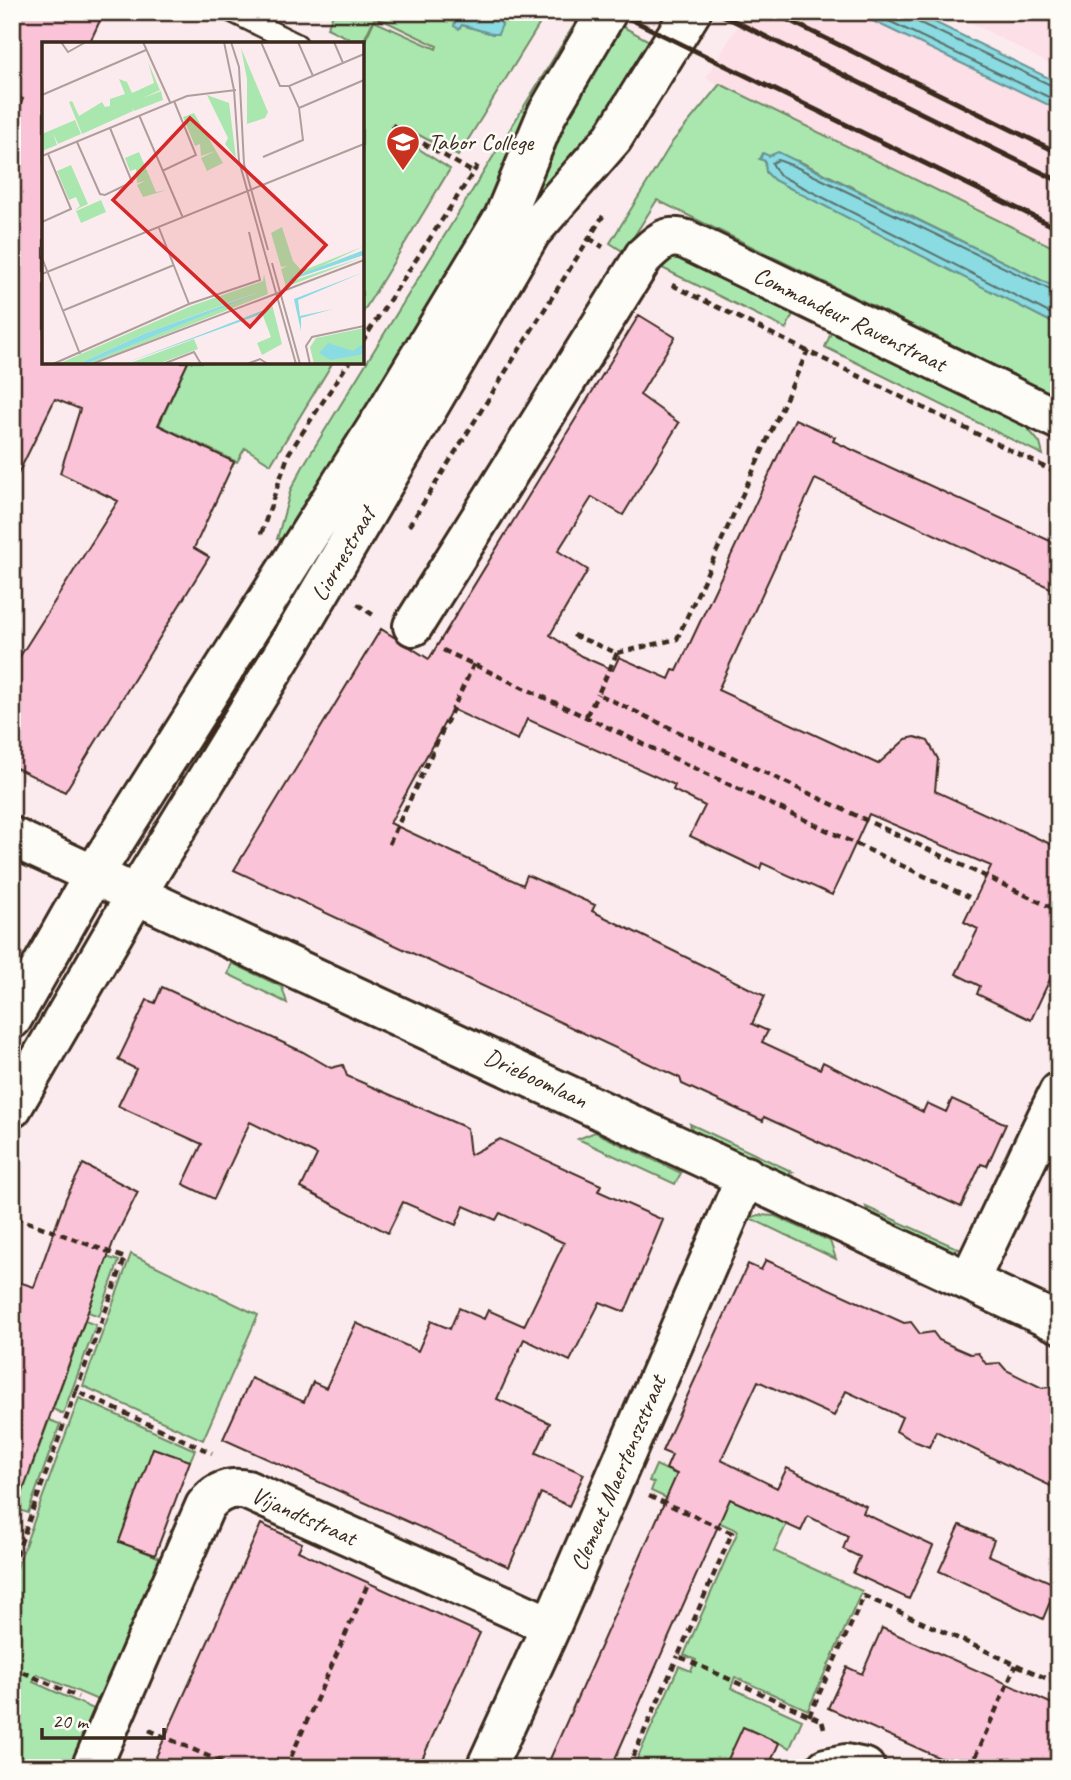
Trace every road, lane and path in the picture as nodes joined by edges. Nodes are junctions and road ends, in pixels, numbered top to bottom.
1 (232, 12) edge
2 (607, 12) edge
3 (691, 12) edge
4 (294, 42) edge
5 (392, 125) dead end
6 (481, 161) dead end
7 (474, 173) junction
8 (610, 205) dead end
9 (589, 238) junction
10 (629, 257) junction
11 (827, 307) junction
12 (364, 339) edge
13 (807, 350) junction
14 (348, 364) edge
15 (1059, 420) edge
16 (1059, 474) edge
17 (404, 534) dead end
18 (260, 538) dead end
19 (354, 602) dead end
20 (412, 632) junction
21 (573, 635) dead end
22 (617, 653) junction
23 (474, 664) junction
24 (598, 694) junction
25 (586, 716) junction
26 (12, 837) edge
27 (389, 844) dead end
28 (94, 874) junction
29 (137, 893) junction
30 (969, 897) dead end
31 (1059, 911) edge
32 (12, 1019) edge
33 (1059, 1092) edge
34 (12, 1108) edge
35 (746, 1176) junction
36 (12, 1231) edge
37 (969, 1281) junction
38 (1059, 1323) edge
39 (76, 1391) junction
40 (615, 1480) junction
41 (226, 1490) junction
42 (383, 1550) junction
43 (12, 1567) edge
44 (551, 1626) junction
45 (678, 1656) junction
46 (1016, 1665) junction
47 (1059, 1684) edge
48 (809, 1716) junction
49 (842, 1767) edge
50 (91, 1768) edge
51 (286, 1768) edge
52 (486, 1768) edge
53 (628, 1768) edge
54 (970, 1768) edge

1 - 4 lane
2 - 28 street, Liornestraat
3 - 29 street, Liornestraat
5 - 7 path
6 - 7 path
7 - 12 path
8 - 9 path
9 - 10 path
9 - 17 path
10 - 11 street, Commandeur Ravenstraat
10 - 13 path
10 - 20 street
11 - 13 path
11 - 15 street, Commandeur Ravenstraat
13 - 16 path
13 - 22 path
14 - 18 path
19 - 20 path
20 - 23 path
21 - 22 path
22 - 24 path
23 - 25 path
23 - 27 path
24 - 25 path
24 - 31 path
25 - 30 path
26 - 28 street, Drieboomlaan
28 - 29 street, Drieboomlaan
28 - 32 street, Liornestraat
29 - 34 street, Liornestraat
29 - 35 street, Drieboomlaan
33 - 37 street
35 - 37 street, Drieboomlaan
35 - 40 street, Clement Maertenszstraat
36 - 39 path
37 - 38 street, Drieboomlaan
39 - 41 path
39 - 43 path
40 - 44 street, Clement Maertenszstraat
40 - 45 path
41 - 42 street, Vijandtstraat
41 - 50 street, Vijandtstraat
42 - 44 street, Vijandtstraat
42 - 51 path
44 - 52 street, Clement Maertenszstraat
45 - 48 path
45 - 53 path
46 - 47 path
46 - 48 path
46 - 54 path
48 - 49 path

